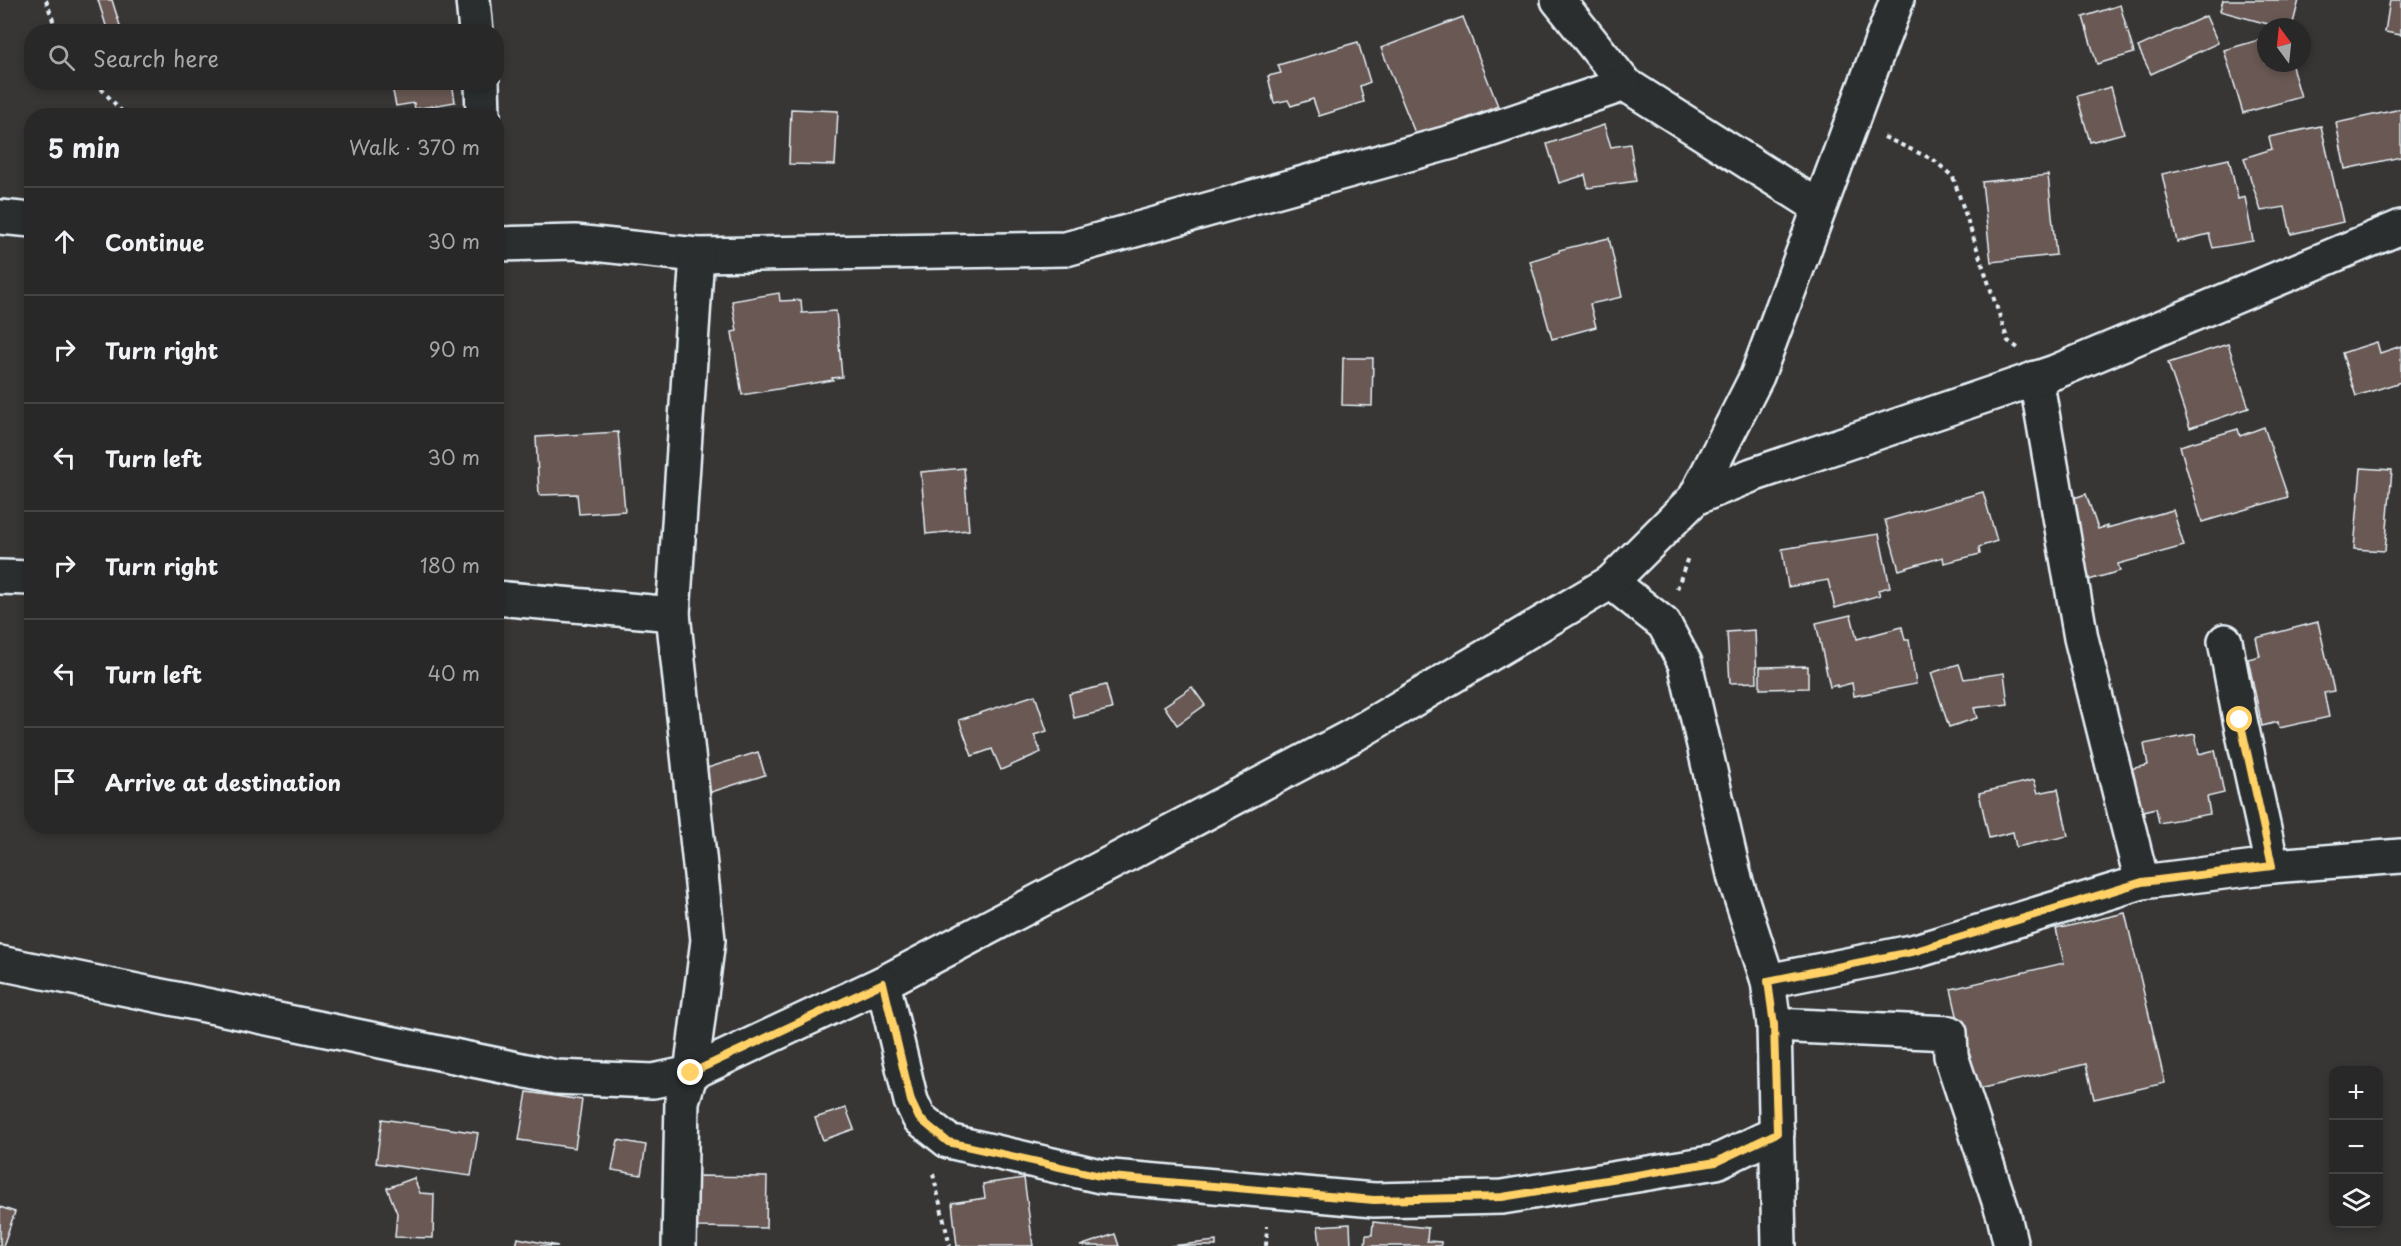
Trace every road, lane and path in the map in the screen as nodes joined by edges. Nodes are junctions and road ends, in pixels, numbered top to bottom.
1 (46, 0) edge
2 (473, 0) edge
3 (1558, 0) edge
4 (1897, 0) edge
5 (54, 24) edge
6 (475, 24) edge
7 (1625, 84) junction
8 (102, 90) edge
9 (482, 90) edge
10 (119, 108) edge
11 (483, 108) edge
12 (1851, 121) junction
13 (1819, 207) junction
14 (0, 217) edge
15 (24, 219) edge
16 (2401, 227) edge
17 (504, 242) edge
18 (697, 255) junction
19 (2046, 375) junction
20 (1695, 498) junction
21 (0, 577) edge
22 (24, 578) edge
23 (1611, 582) junction
24 (504, 599) edge
25 (673, 614) junction
26 (2225, 641) dead end
27 (2401, 856) edge
28 (2272, 866) junction
29 (2142, 882) junction
30 (0, 963) edge
31 (1768, 981) junction
32 (883, 983) junction
33 (1774, 1025) junction
34 (691, 1073) junction
35 (1777, 1133) junction
36 (933, 1173) dead end
37 (679, 1246) edge
38 (950, 1246) edge
39 (1779, 1246) edge
40 (2011, 1246) edge

1 - 5 path
2 - 6 street
3 - 7 street
4 - 12 street
7 - 13 street
7 - 18 street
8 - 10 path
9 - 11 street
12 - 13 street
12 - 19 path
13 - 20 street
14 - 15 street
16 - 19 street
17 - 18 street
18 - 25 street
19 - 20 street
19 - 29 street
20 - 23 street
21 - 22 street
23 - 31 street
23 - 32 street
24 - 25 street
25 - 34 street
26 - 28 street
27 - 28 street
28 - 29 street
29 - 31 street
30 - 34 street
31 - 33 street
32 - 34 street
32 - 35 street
33 - 35 street
33 - 40 street
34 - 37 street
35 - 39 street
36 - 38 path

